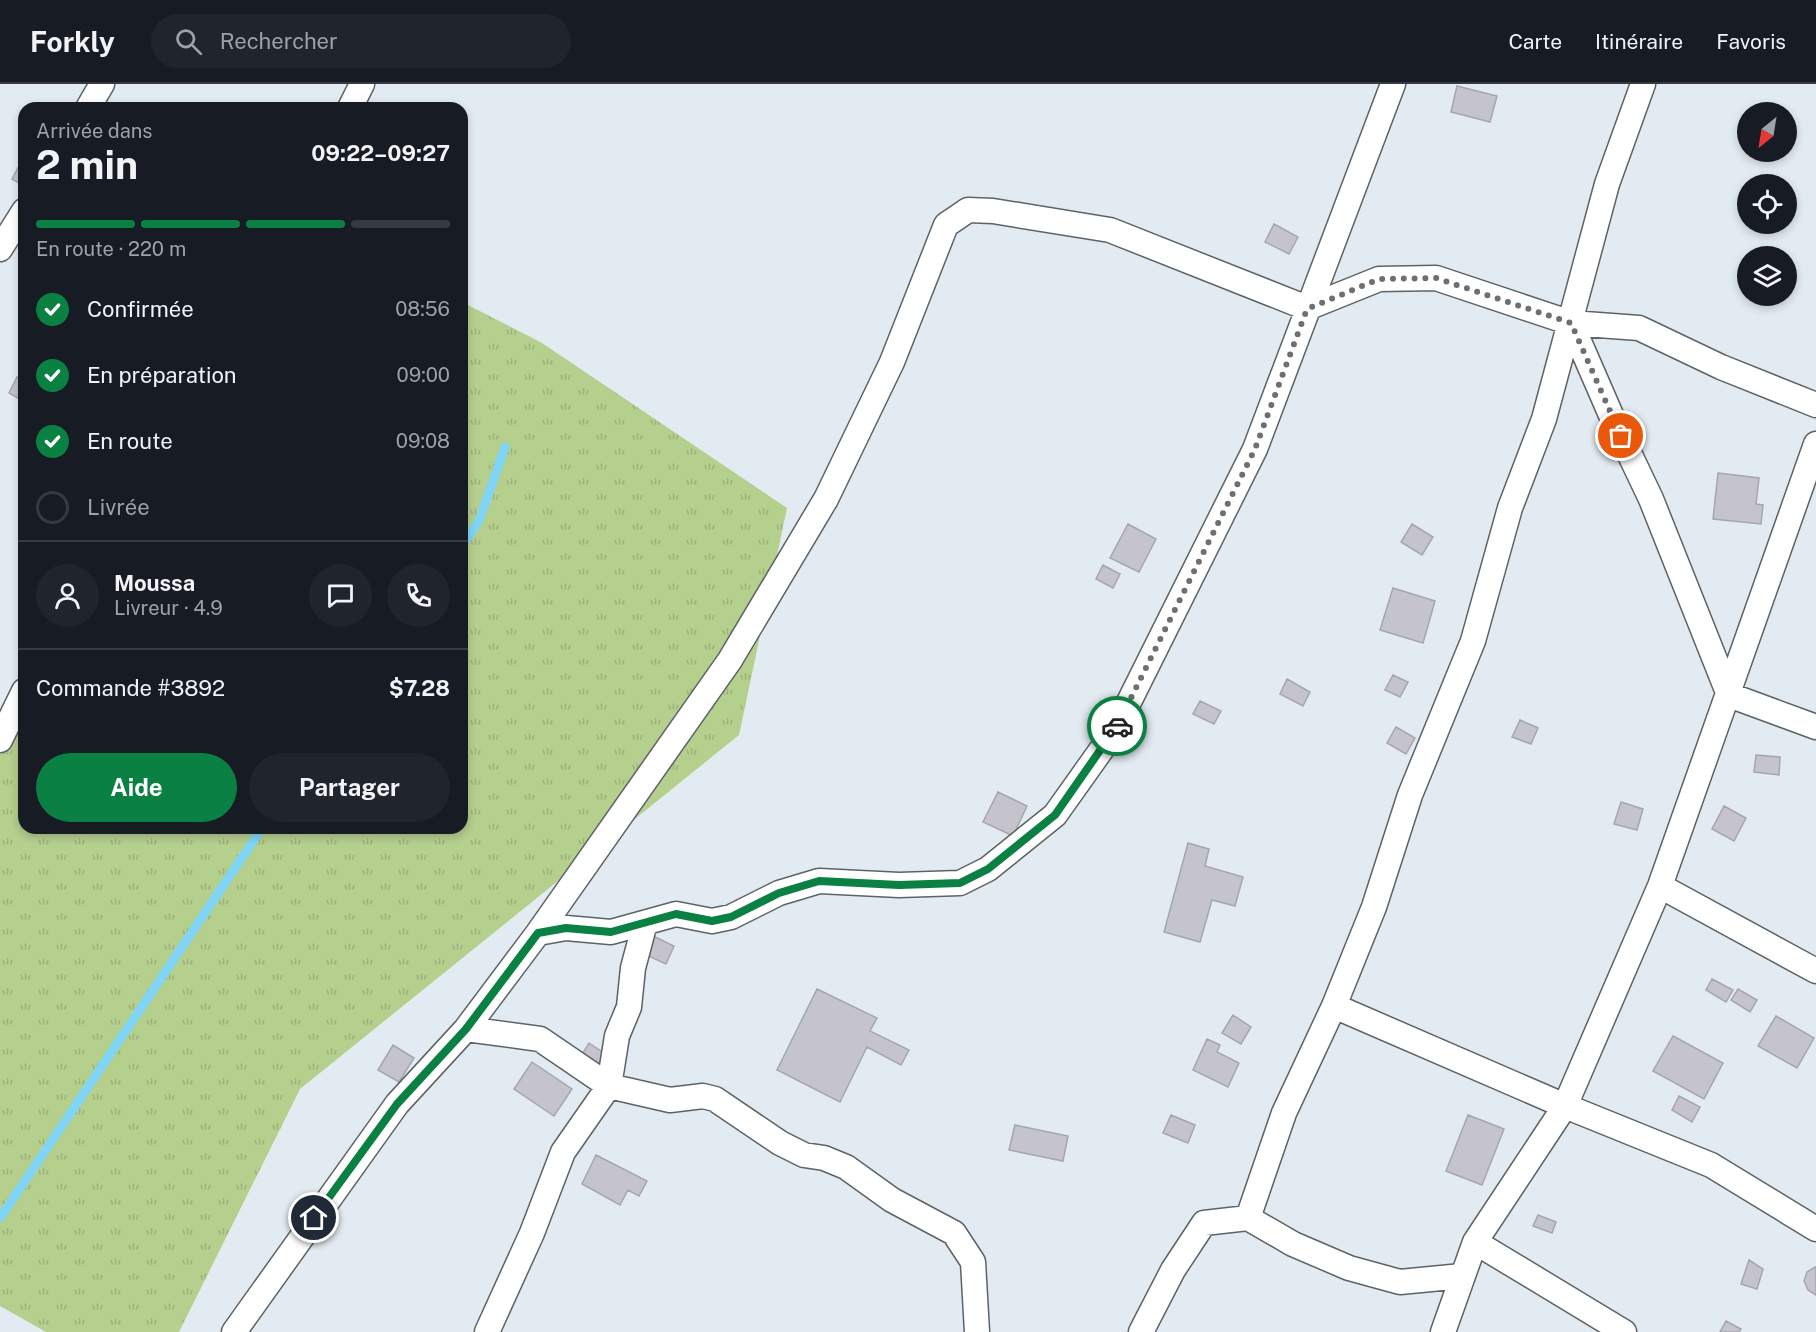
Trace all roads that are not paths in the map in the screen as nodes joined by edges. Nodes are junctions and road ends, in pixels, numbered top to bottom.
1 (102, 84) edge
2 (362, 84) edge
3 (1393, 84) edge
4 (1643, 84) edge
5 (92, 102) edge
6 (353, 102) edge
7 (18, 220) edge
8 (0, 249) edge
9 (1307, 309) junction
10 (1571, 323) junction
11 (1816, 405) edge
12 (1816, 444) edge
13 (1729, 695) junction
14 (18, 703) edge
15 (1816, 728) edge
16 (0, 740) edge
17 (1660, 886) junction
18 (645, 923) junction
19 (538, 933) junction
20 (1816, 971) edge
21 (1334, 1006) junction
22 (466, 1029) junction
23 (609, 1086) junction
24 (1565, 1106) junction
25 (1248, 1218) junction
26 (1816, 1229) edge
27 (1475, 1242) junction
28 (1462, 1276) junction
29 (234, 1332) edge
30 (487, 1332) edge
31 (976, 1332) edge
32 (1142, 1332) edge
33 (1443, 1332) edge
34 (1624, 1332) edge

1 - 5 street
2 - 6 street
3 - 9 street
4 - 10 street
7 - 8 street
9 - 10 street
9 - 18 street
9 - 19 street
10 - 11 street
10 - 13 street
10 - 21 street
12 - 13 street
13 - 15 street
13 - 17 street
14 - 16 street
17 - 20 street
17 - 24 street
18 - 19 street
18 - 23 street
19 - 22 street
21 - 24 street
21 - 25 street
22 - 23 street
22 - 29 street
23 - 30 street
23 - 31 street
24 - 26 street
24 - 27 street
25 - 28 street
25 - 32 street
27 - 28 street
27 - 34 street
28 - 33 street

